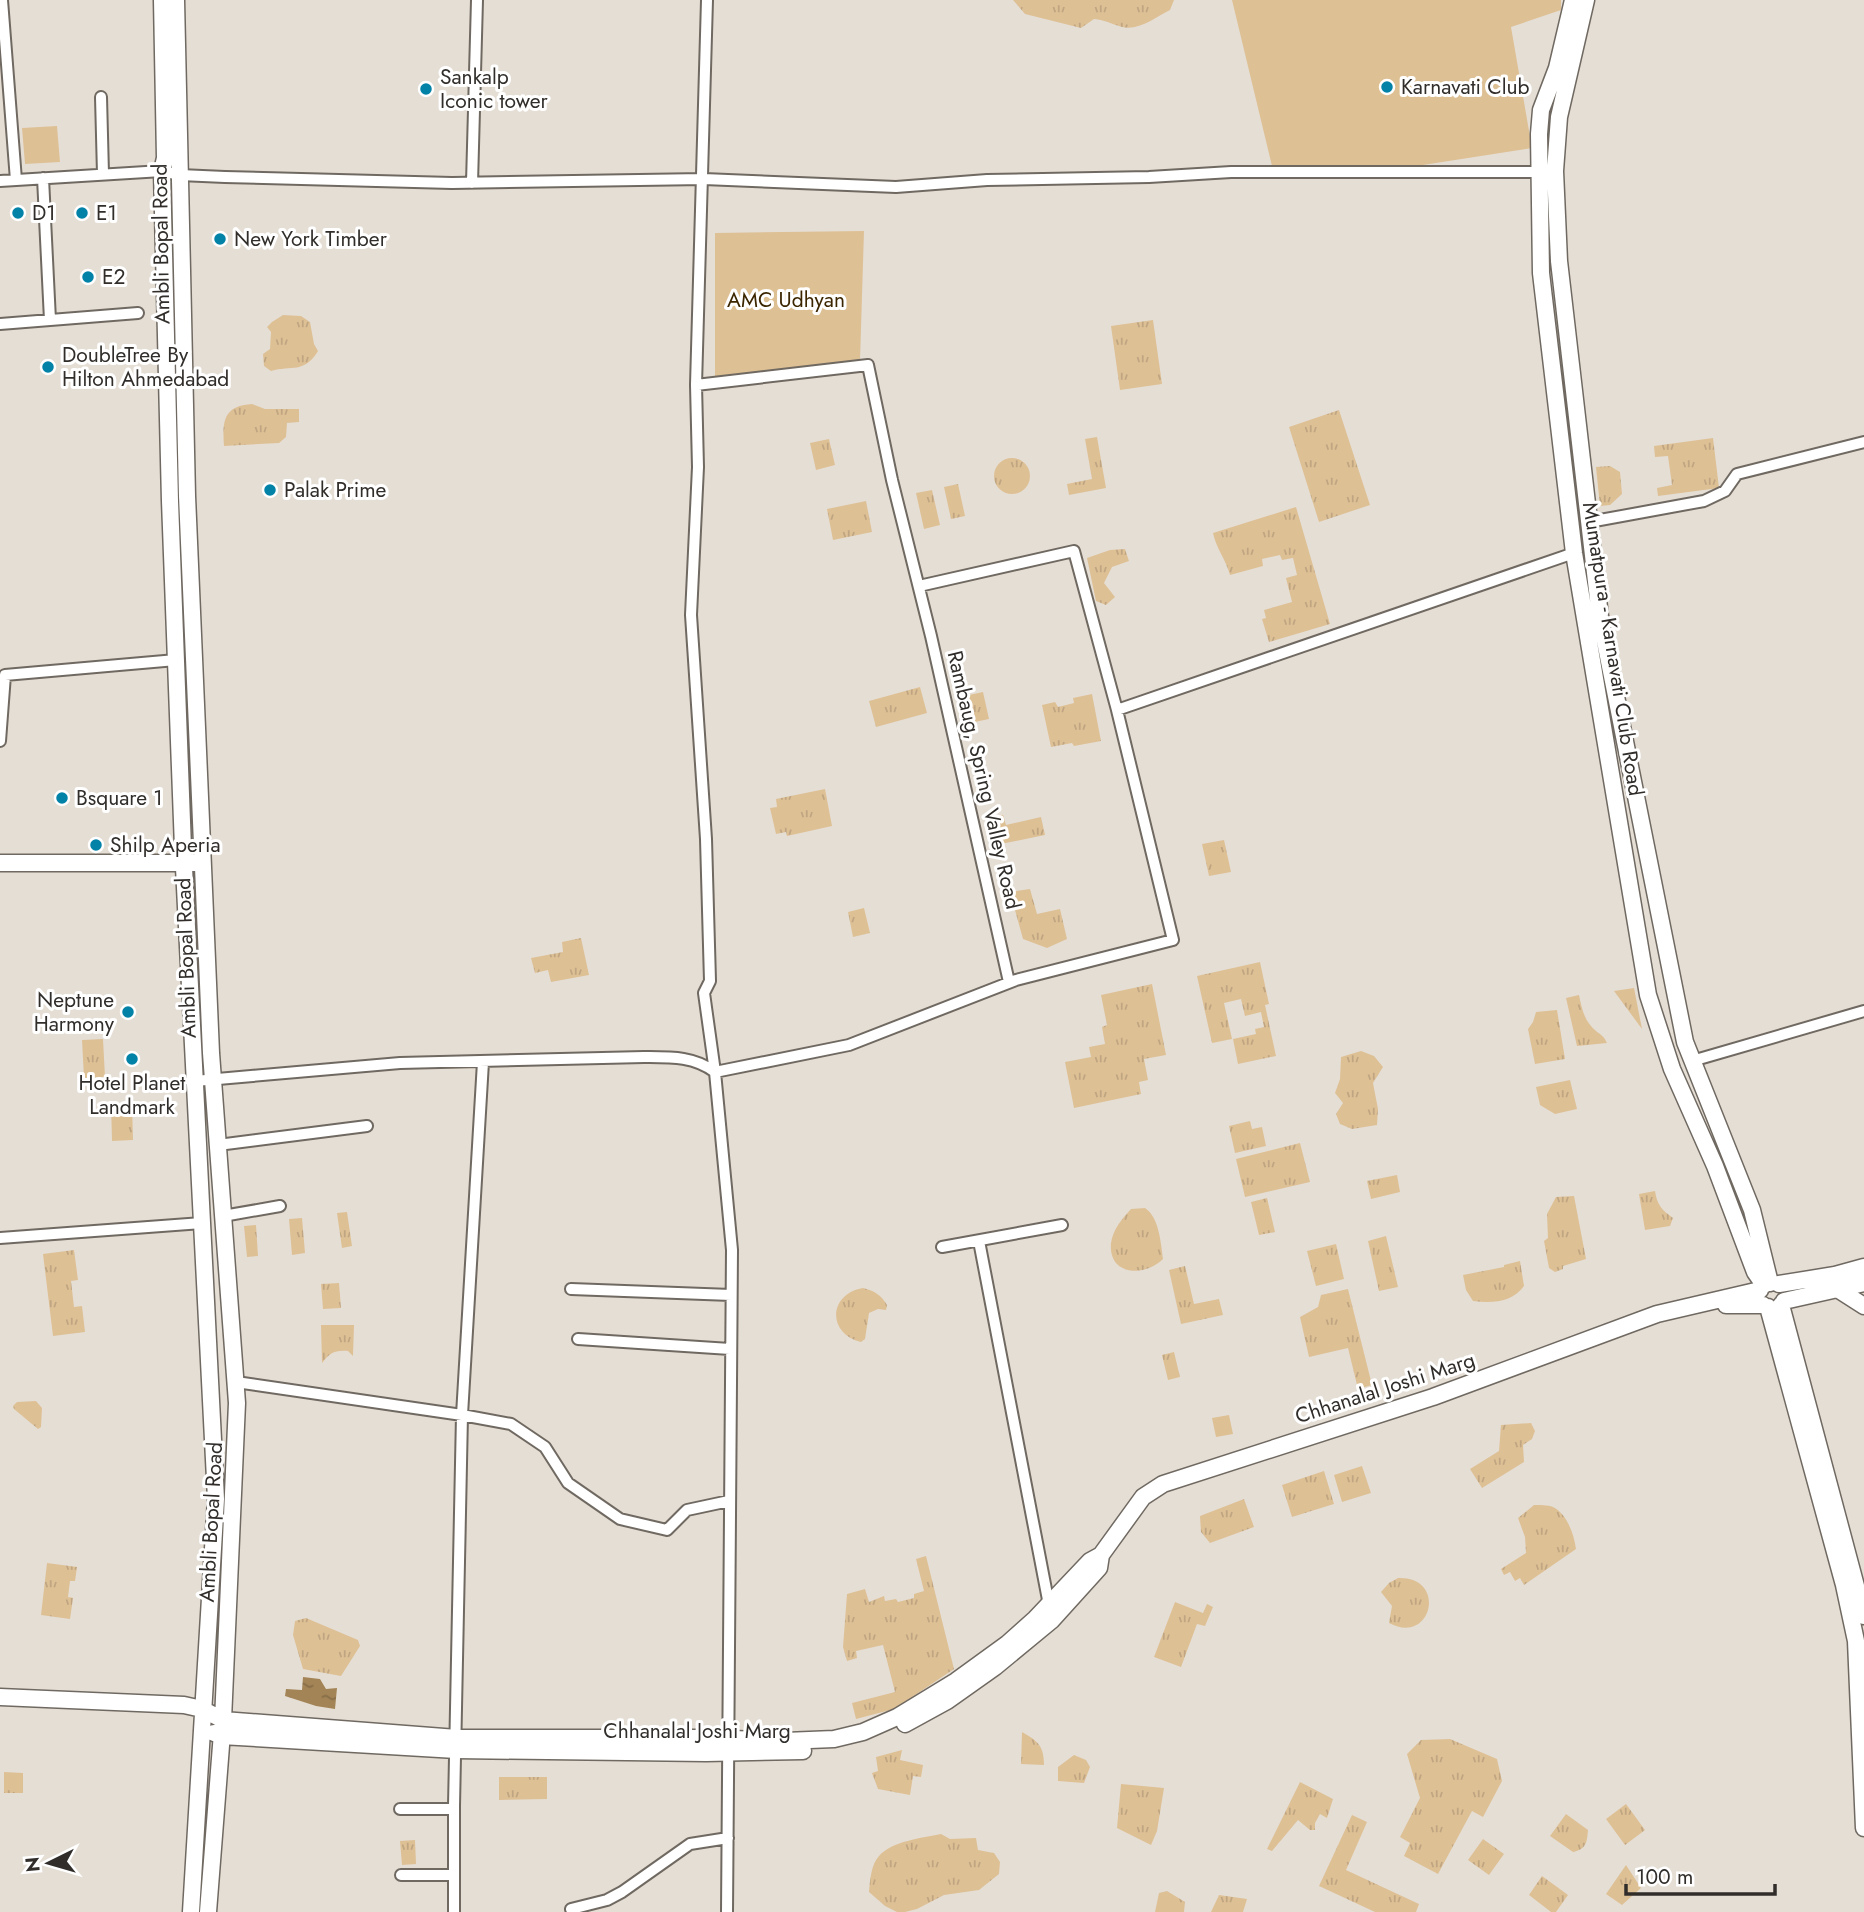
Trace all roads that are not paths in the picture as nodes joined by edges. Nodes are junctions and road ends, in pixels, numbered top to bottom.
1 (2, 0) edge
2 (162, 0) edge
3 (176, 0) edge
4 (477, 0) edge
5 (708, 0) edge
6 (1573, 0) edge
7 (1586, 0) edge
8 (101, 97) dead end
9 (162, 171) junction
10 (1547, 172) junction
11 (103, 174) junction
12 (180, 175) junction
13 (43, 178) junction
14 (704, 179) junction
15 (16, 180) junction
16 (0, 181) edge
17 (472, 183) junction
18 (138, 313) dead end
19 (50, 320) junction
20 (0, 324) edge
21 (696, 385) junction
22 (1864, 442) edge
23 (1589, 522) junction
24 (1574, 553) junction
25 (919, 586) junction
26 (176, 660) junction
27 (1117, 710) junction
28 (0, 741) edge
29 (0, 863) edge
30 (203, 863) junction
31 (184, 864) junction
32 (1010, 982) junction
33 (1864, 1011) edge
34 (1692, 1061) junction
35 (483, 1062) junction
36 (715, 1072) junction
37 (213, 1078) junction
38 (195, 1081) junction
39 (367, 1126) dead end
40 (218, 1145) junction
41 (280, 1206) dead end
42 (223, 1216) junction
43 (202, 1223) junction
44 (1062, 1225) dead end
45 (0, 1238) edge
46 (979, 1241) junction
47 (943, 1247) dead end
48 (1864, 1267) edge
49 (1864, 1283) edge
50 (571, 1289) dead end
51 (1839, 1290) junction
52 (731, 1295) junction
53 (1771, 1295) junction
54 (1864, 1306) edge
55 (578, 1339) dead end
56 (730, 1349) junction
57 (236, 1382) junction
58 (462, 1415) junction
59 (729, 1501) junction
60 (1101, 1555) junction
61 (1854, 1579) edge
62 (1049, 1605) junction
63 (1864, 1616) edge
64 (0, 1697) edge
65 (184, 1705) junction
66 (202, 1709) junction
67 (201, 1726) junction
68 (222, 1728) junction
69 (855, 1740) junction
70 (456, 1744) junction
71 (729, 1746) junction
72 (454, 1809) junction
73 (400, 1810) dead end
74 (1864, 1828) edge
75 (728, 1838) junction
76 (401, 1875) dead end
77 (454, 1875) junction
78 (570, 1909) dead end
79 (191, 1912) edge
80 (208, 1912) edge
81 (454, 1912) edge
82 (727, 1912) edge

1 - 15 street
2 - 9 street, Ambli Bopal Road
3 - 12 street, Ambli Bopal Road
4 - 17 street
5 - 14 street
6 - 10 street, Mumatpura - Karnavati Club Road
7 - 10 street, Mumatpura - Karnavati Club Road
8 - 11 street
9 - 11 street
9 - 12 street
9 - 26 street, Ambli Bopal Road
10 - 14 street
10 - 23 street, Mumatpura - Karnavati Club Road
10 - 24 street, Mumatpura - Karnavati Club Road
11 - 13 street
12 - 17 street
12 - 30 street, Ambli Bopal Road
13 - 15 street
13 - 19 street
14 - 17 street
14 - 21 street
15 - 16 street
18 - 19 street
19 - 20 street
21 - 25 street, Rambaug, Spring Valley Road
21 - 36 street
22 - 23 street
23 - 34 street, Mumatpura - Karnavati Club Road
24 - 27 street
24 - 53 street, Mumatpura - Karnavati Club Road
25 - 27 street
25 - 32 street, Rambaug, Spring Valley Road
26 - 28 street
26 - 31 street, Ambli Bopal Road
27 - 32 street
29 - 31 street
30 - 31 street
30 - 37 street, Ambli Bopal Road
31 - 38 street, Ambli Bopal Road
32 - 36 street
33 - 34 street
34 - 53 street, Mumatpura - Karnavati Club Road
35 - 36 street
35 - 37 street
35 - 58 street
36 - 52 street
37 - 38 street
37 - 40 street, Ambli Bopal Road
38 - 43 street, Ambli Bopal Road
39 - 40 street
40 - 42 street, Ambli Bopal Road
41 - 42 street
42 - 57 street, Ambli Bopal Road
43 - 45 street
43 - 66 street, Ambli Bopal Road
44 - 46 street
46 - 47 street
46 - 62 street
48 - 53 street
49 - 51 street
50 - 52 street
51 - 53 street
51 - 54 street
52 - 56 street
53 - 60 street, Chhanalal Joshi Marg
53 - 61 street
55 - 56 street
56 - 59 street
57 - 58 street
57 - 68 street, Ambli Bopal Road
58 - 59 street
58 - 70 street
59 - 71 street
60 - 62 street, Chhanalal Joshi Marg
60 - 69 street, Chhanalal Joshi Marg
61 - 63 street
61 - 74 street
62 - 69 street, Chhanalal Joshi Marg
64 - 65 street
65 - 66 street
65 - 67 street
66 - 67 street, Ambli Bopal Road
66 - 68 street
67 - 68 street
67 - 79 street, Ambli Bopal Road
68 - 70 street, Chhanalal Joshi Marg
68 - 80 street, Ambli Bopal Road
69 - 71 street, Chhanalal Joshi Marg
70 - 71 street, Chhanalal Joshi Marg
70 - 72 street
71 - 75 street
72 - 73 street
72 - 77 street
75 - 78 street
75 - 82 street
76 - 77 street
77 - 81 street

